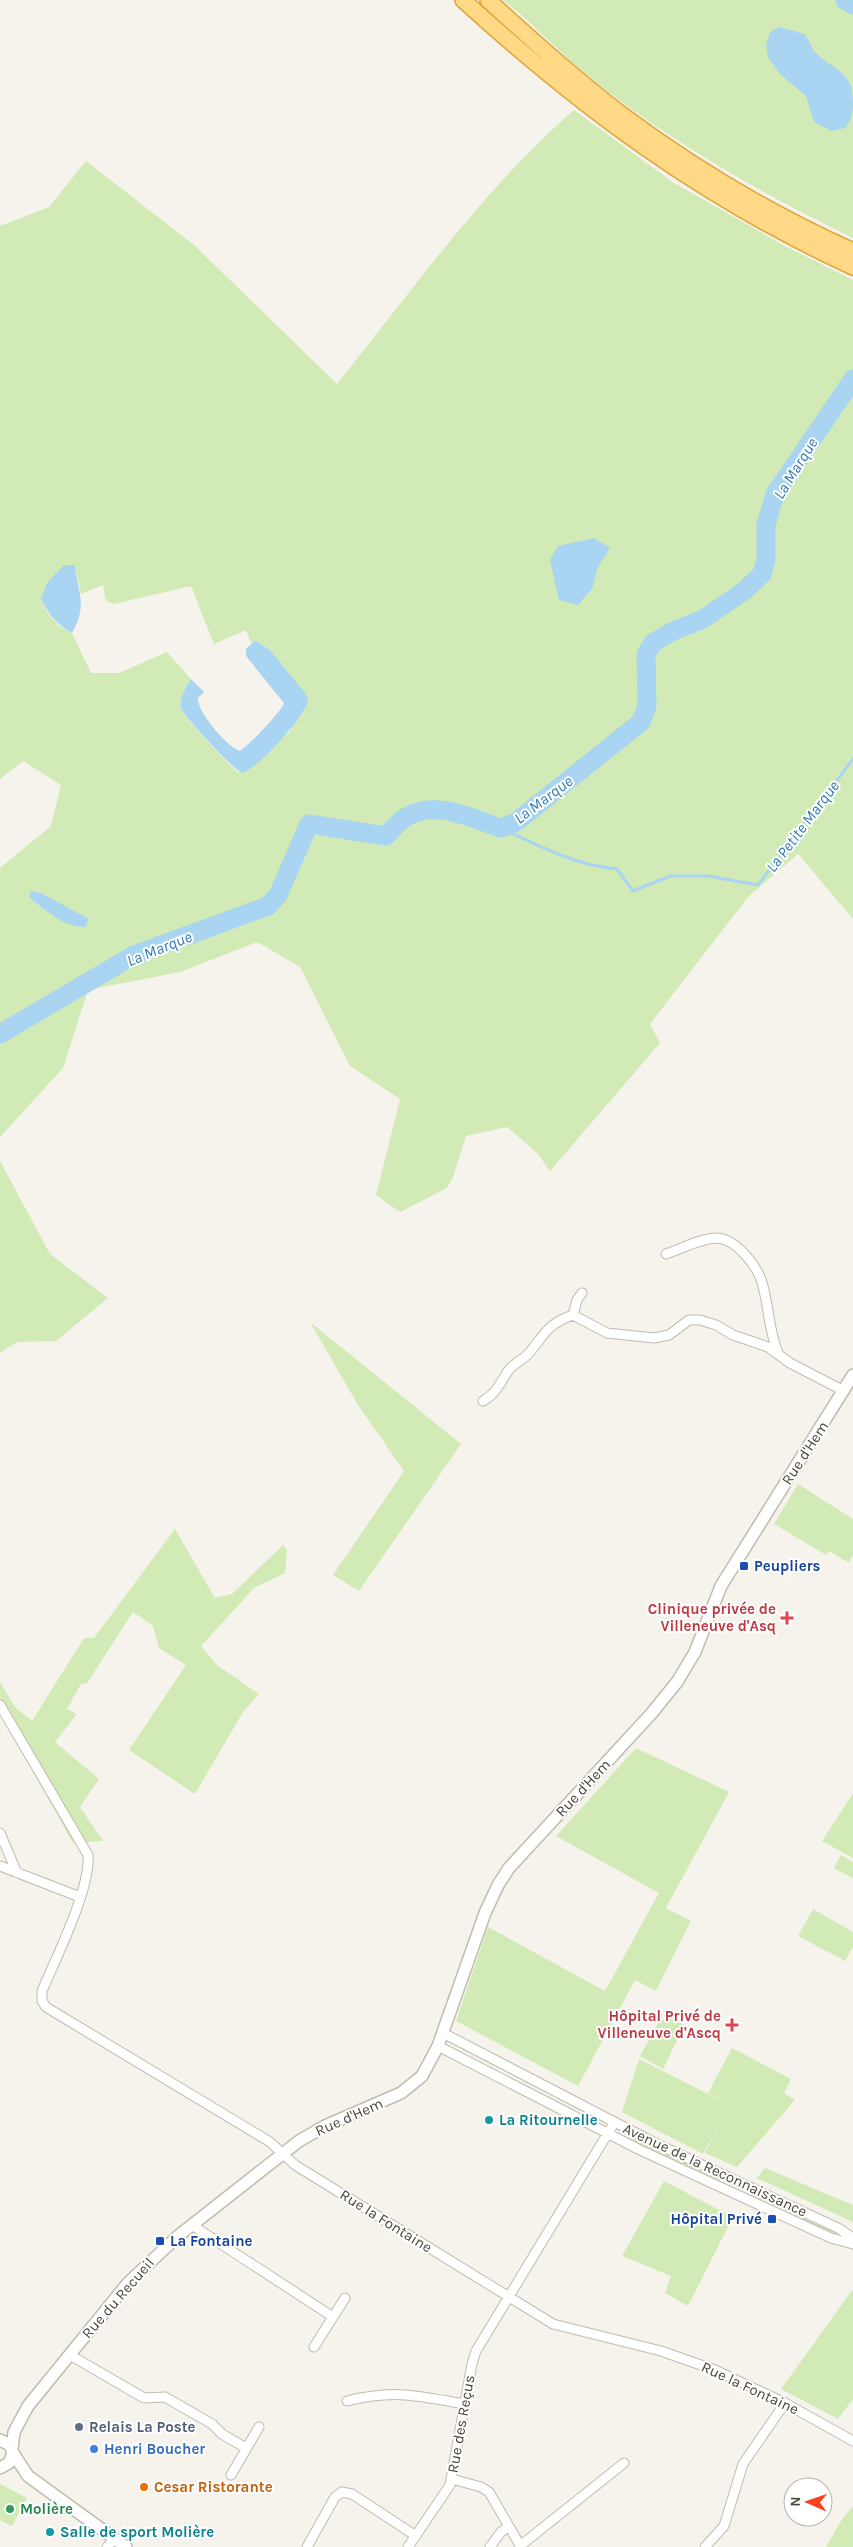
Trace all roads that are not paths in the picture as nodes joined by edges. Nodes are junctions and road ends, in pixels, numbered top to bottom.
1 (463, 0) edge
2 (488, 0) edge
3 (853, 251) edge
4 (853, 267) edge
5 (666, 1254) dead end
6 (582, 1293) dead end
7 (573, 1316) junction
8 (778, 1353) junction
9 (853, 1375) edge
10 (844, 1391) junction
11 (483, 1401) dead end
12 (0, 1705) edge
13 (0, 1833) edge
14 (0, 1866) edge
15 (17, 1872) junction
16 (80, 1897) junction
17 (443, 2033) junction
18 (438, 2046) junction
19 (614, 2123) junction
20 (609, 2134) junction
21 (281, 2153) junction
22 (192, 2225) junction
23 (853, 2238) edge
24 (853, 2244) edge
25 (509, 2297) junction
26 (344, 2298) dead end
27 (332, 2317) junction
28 (314, 2347) dead end
29 (70, 2355) junction
30 (347, 2401) dead end
31 (785, 2403) junction
32 (465, 2404) junction
33 (28, 2406) junction
34 (259, 2427) dead end
35 (0, 2436) edge
36 (0, 2440) edge
37 (853, 2442) edge
38 (246, 2448) junction
39 (13, 2451) junction
40 (624, 2463) dead end
41 (1, 2468) edge
42 (231, 2475) dead end
43 (28, 2476) junction
44 (452, 2479) junction
45 (508, 2527) junction
46 (416, 2536) junction
47 (117, 2545) edge
48 (520, 2546) edge
49 (307, 2547) edge
50 (408, 2547) edge
51 (490, 2547) edge
52 (706, 2547) edge

1 - 4 highway
2 - 3 highway
5 - 8 street
6 - 7 street
7 - 8 street
7 - 11 street
8 - 10 street
9 - 10 street, Rue d'Hem
10 - 17 street, Rue d'Hem
12 - 16 street, Rue la Fontaine
13 - 15 street
14 - 15 street
15 - 16 street
16 - 21 street, Rue la Fontaine
17 - 18 street, Rue d'Hem
17 - 19 street, Avenue de la Reconnaissance
18 - 20 street, Avenue de la Reconnaissance
18 - 21 street, Rue d'Hem
19 - 20 street, Rue des Reçus
19 - 23 street, Avenue de la Reconnaissance
20 - 24 street, Avenue de la Reconnaissance
20 - 25 street, Rue des Reçus
21 - 22 street, Rue du Recueil
21 - 25 street, Rue la Fontaine
22 - 27 street
22 - 29 street, Rue du Recueil
25 - 31 street, Rue la Fontaine
25 - 32 street, Rue des Reçus
26 - 27 street
27 - 28 street
29 - 33 street, Rue du Recueil
29 - 38 street, Rue du Recueil
30 - 32 street
31 - 37 street, Rue la Fontaine
31 - 52 street
32 - 44 street, Rue des Reçus
33 - 35 street, Rue du Recueil
33 - 39 street, Rue du Recueil
34 - 38 street
36 - 39 street
38 - 42 street
39 - 41 street
39 - 43 street
40 - 48 street
41 - 43 street
43 - 47 street
44 - 45 street
44 - 46 street, Rue des Reçus
45 - 48 street
45 - 51 street
46 - 49 street
46 - 50 street, Rue des Reçus

